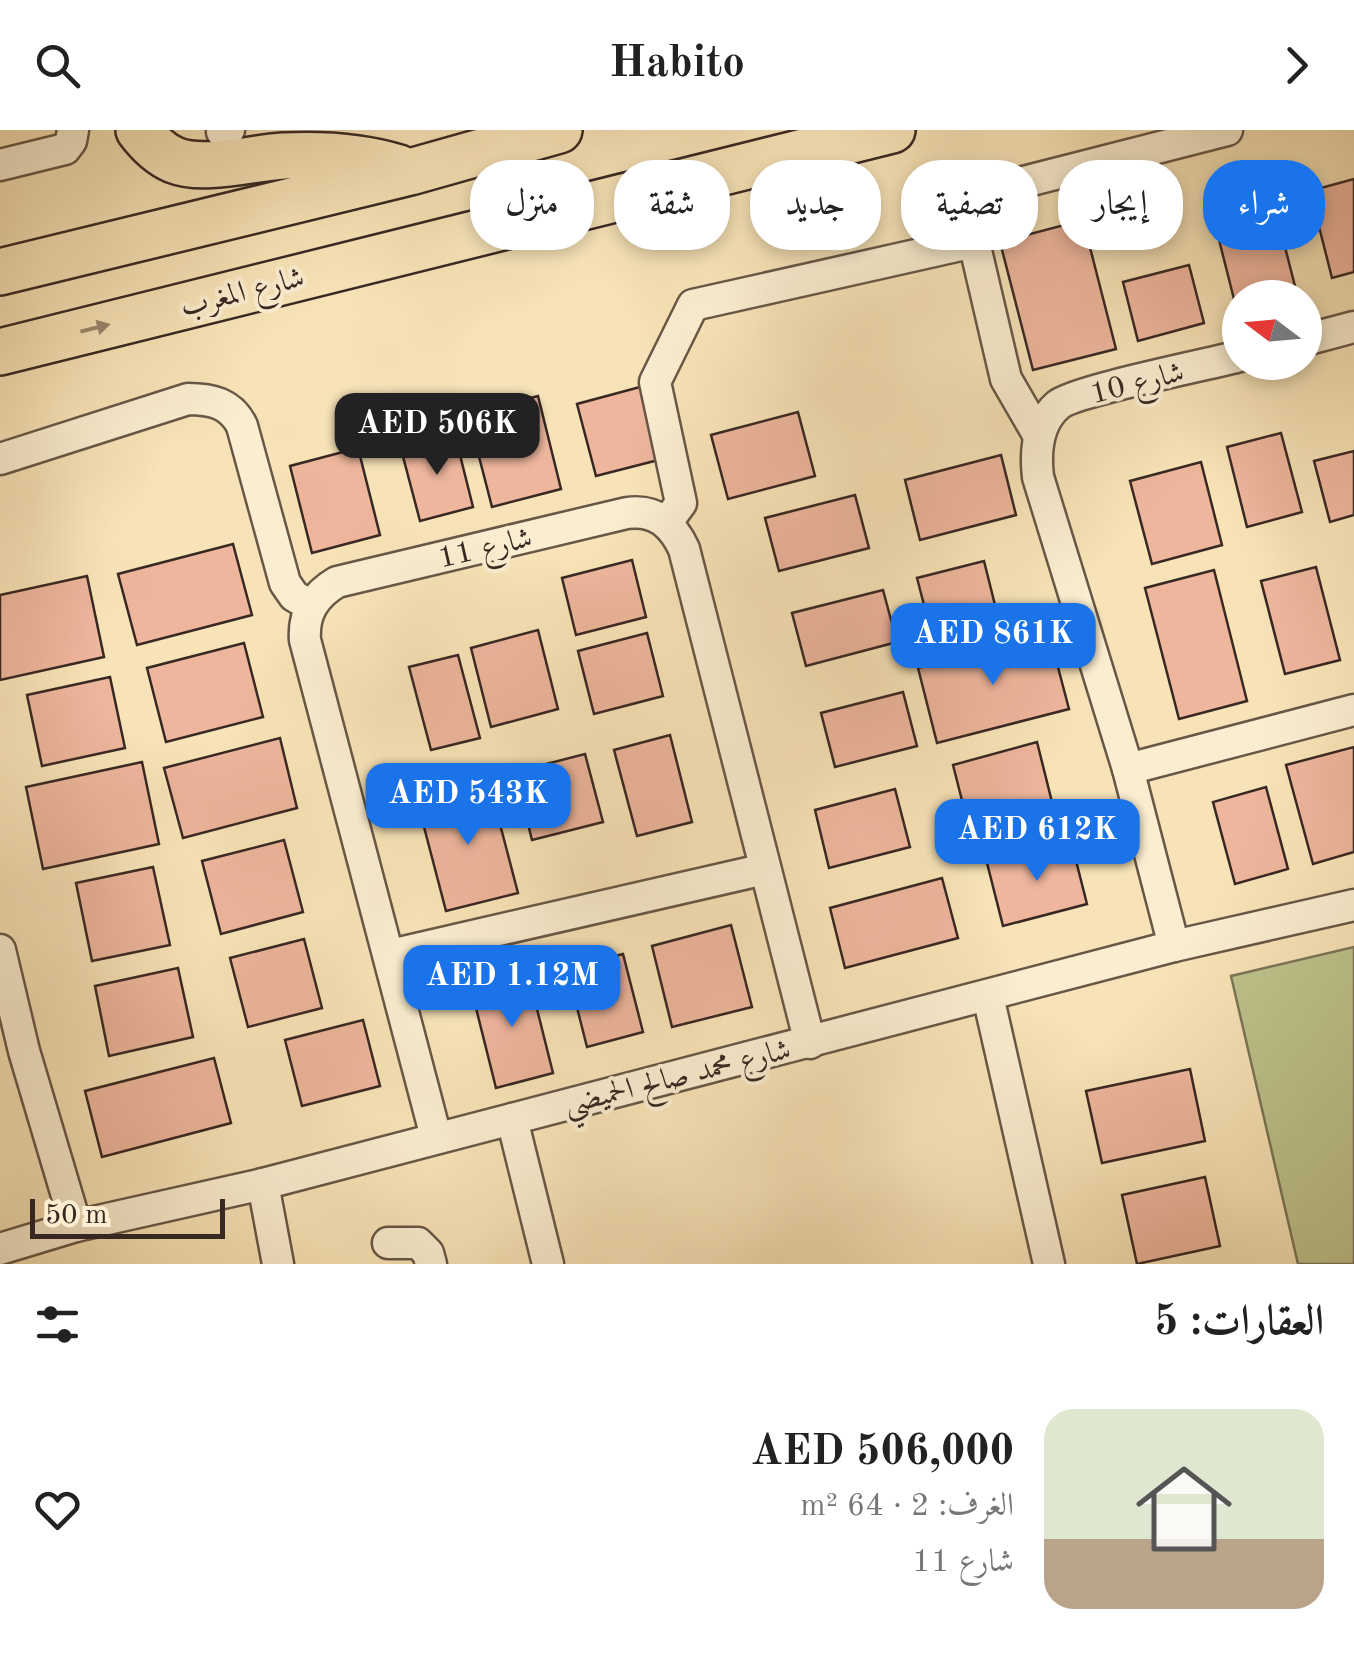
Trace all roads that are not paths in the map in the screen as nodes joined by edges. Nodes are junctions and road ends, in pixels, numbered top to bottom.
1 (73, 130) edge
2 (139, 130) edge
3 (559, 130) edge
4 (892, 130) edge
5 (1227, 130) edge
6 (0, 165) edge
7 (410, 172) junction
8 (1038, 178) edge
9 (939, 250) edge
10 (976, 250) edge
11 (7, 267) edge
12 (1354, 327) edge
13 (1322, 335) edge
14 (16, 348) edge
15 (1222, 361) edge
16 (0, 377) edge
17 (1039, 436) junction
18 (0, 459) edge
19 (667, 522) junction
20 (311, 606) junction
21 (1354, 710) edge
22 (1128, 769) junction
23 (765, 869) junction
24 (1354, 905) edge
25 (1174, 946) junction
26 (0, 950) edge
27 (390, 955) junction
28 (988, 996) junction
29 (810, 1042) junction
30 (12, 1054) edge
31 (512, 1119) junction
32 (436, 1137) junction
33 (263, 1184) junction
34 (76, 1226) junction
35 (388, 1243) dead end
36 (0, 1249) edge
37 (278, 1264) edge
38 (431, 1264) edge
39 (548, 1264) edge
40 (1049, 1264) edge

1 - 6 street
2 - 7 highway
3 - 7 highway
14 -> 4 highway, شارع المغرب
5 - 8 street
7 - 11 highway
9 - 19 street
10 - 17 street
12 - 13 street
14 - 16 highway
15 - 17 street, شارع 10
17 - 22 street
18 - 20 street
19 - 20 street, شارع 11
19 - 23 street
20 - 27 street
21 - 22 street
22 - 25 street
23 - 27 street
23 - 29 street
24 - 25 street, شارع محمد صالح الحميضي
25 - 28 street, شارع محمد صالح الحميضي
26 - 30 street
27 - 32 street
28 - 29 street, شارع محمد صالح الحميضي
28 - 40 street
29 - 31 street, شارع محمد صالح الحميضي
30 - 34 street
31 - 32 street, شارع محمد صالح الحميضي
31 - 39 street
32 - 33 street, شارع محمد صالح الحميضي
33 - 34 street, شارع محمد صالح الحميضي
33 - 37 street
34 - 36 street, شارع محمد صالح الحميضي
35 - 38 street

